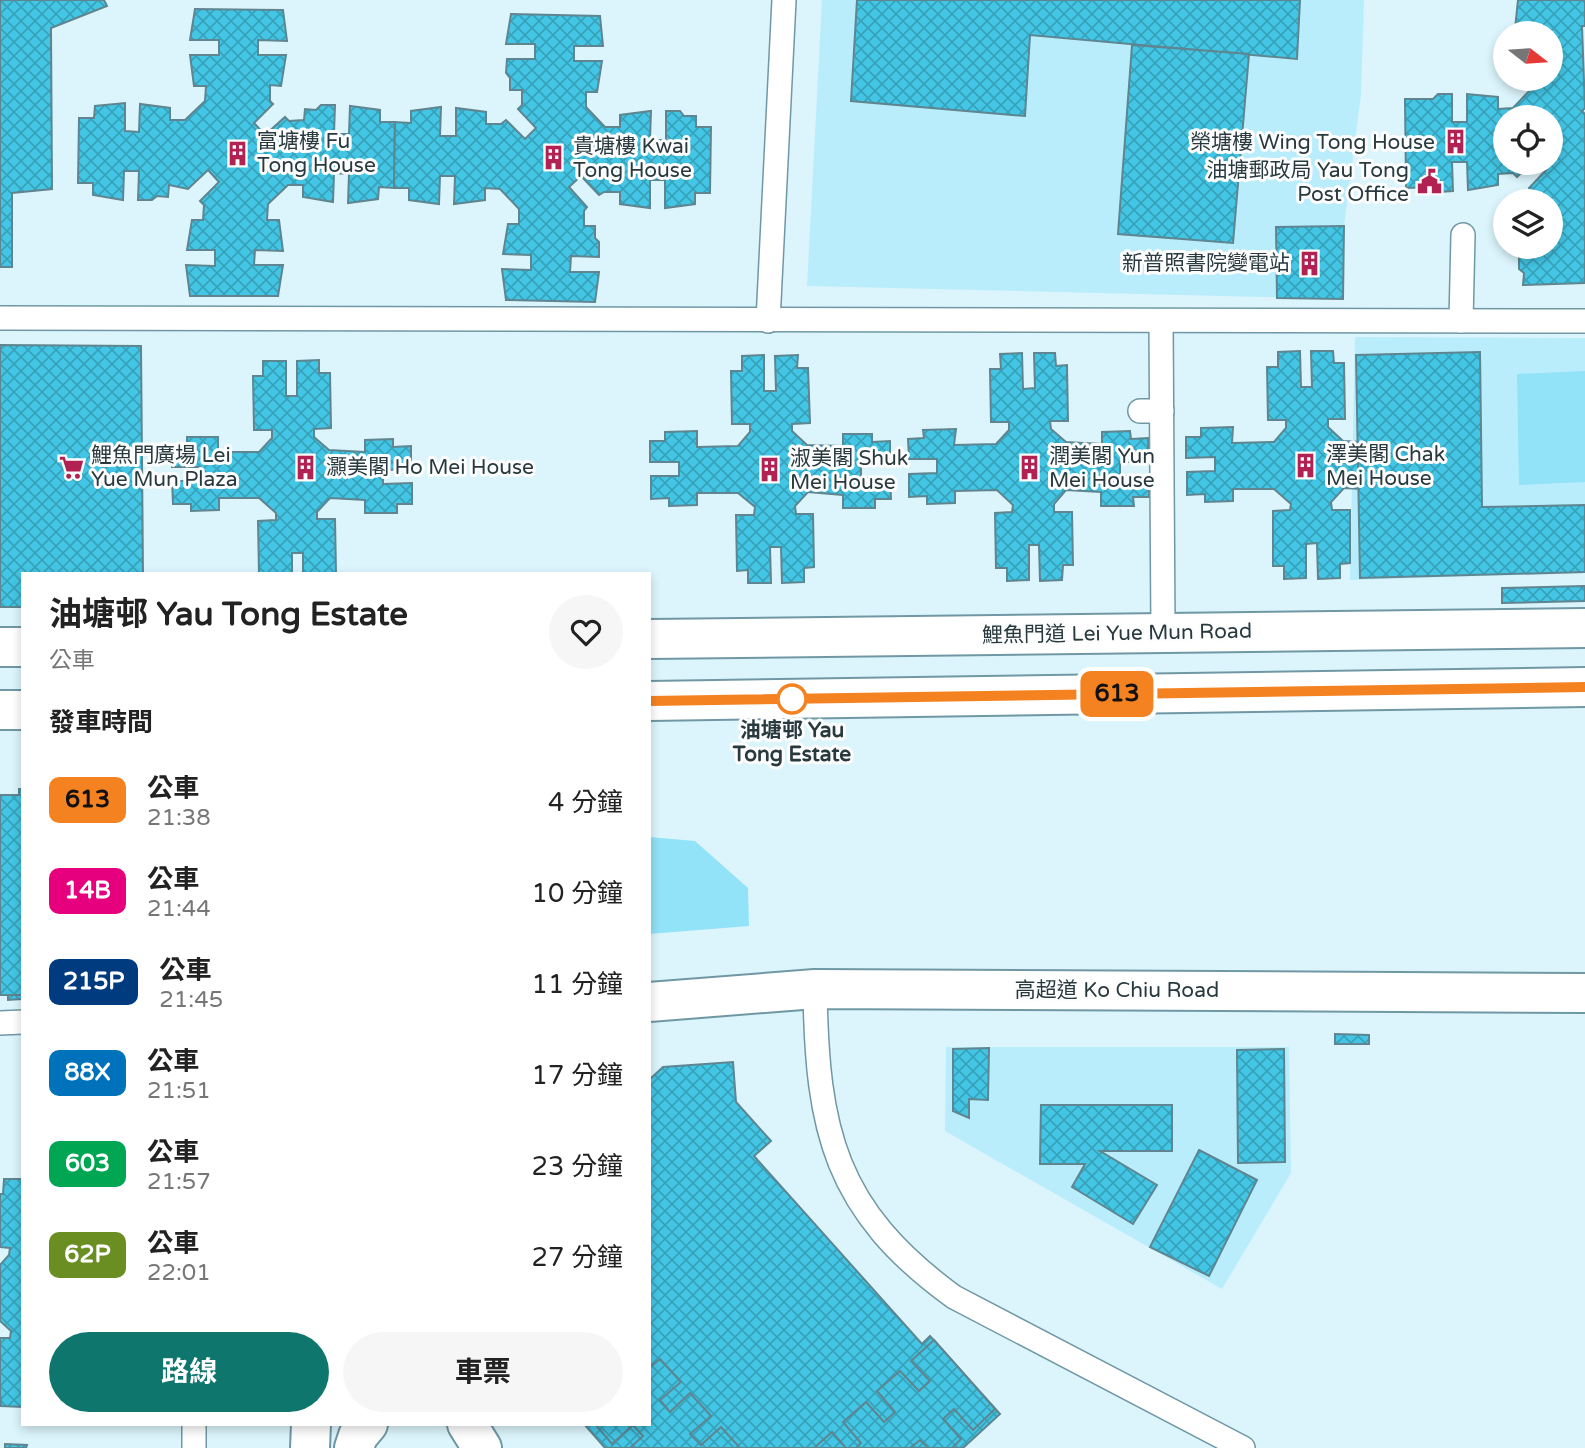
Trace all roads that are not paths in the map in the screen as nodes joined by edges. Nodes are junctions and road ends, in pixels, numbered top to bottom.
1 (784, 0) edge
2 (1463, 235) dead end
3 (0, 318) edge
4 (768, 321) junction
5 (1461, 321) junction
6 (1585, 321) edge
7 (1161, 322) junction
8 (1585, 628) edge
9 (1163, 632) junction
10 (651, 639) edge
11 (0, 647) edge
12 (21, 647) edge
13 (1585, 687) edge
14 (651, 701) edge
15 (0, 710) edge
16 (21, 710) edge
17 (815, 989) junction
18 (1585, 993) edge
19 (651, 1002) edge
20 (21, 1022) edge
21 (0, 1023) edge
22 (194, 1426) edge
23 (311, 1426) edge
24 (366, 1426) edge
25 (468, 1426) edge
26 (194, 1448) edge
27 (310, 1448) edge
28 (354, 1448) edge
29 (482, 1448) edge
30 (1243, 1448) edge

1 - 4 lane
2 - 5 lane
3 - 4 lane
4 - 7 lane
5 - 6 lane
5 - 7 lane
7 - 9 lane
8 - 9 main road, 鯉魚門道 Lei Yue Mun Road
9 - 10 main road, 鯉魚門道 Lei Yue Mun Road
11 - 12 main road
13 - 14 main road
15 - 16 main road
17 - 18 main road, 高超道 Ko Chiu Road
17 - 19 main road, 高超道 Ko Chiu Road
17 - 30 lane
20 - 21 lane
22 - 26 lane
23 - 27 main road
24 - 28 main road
25 - 29 main road

